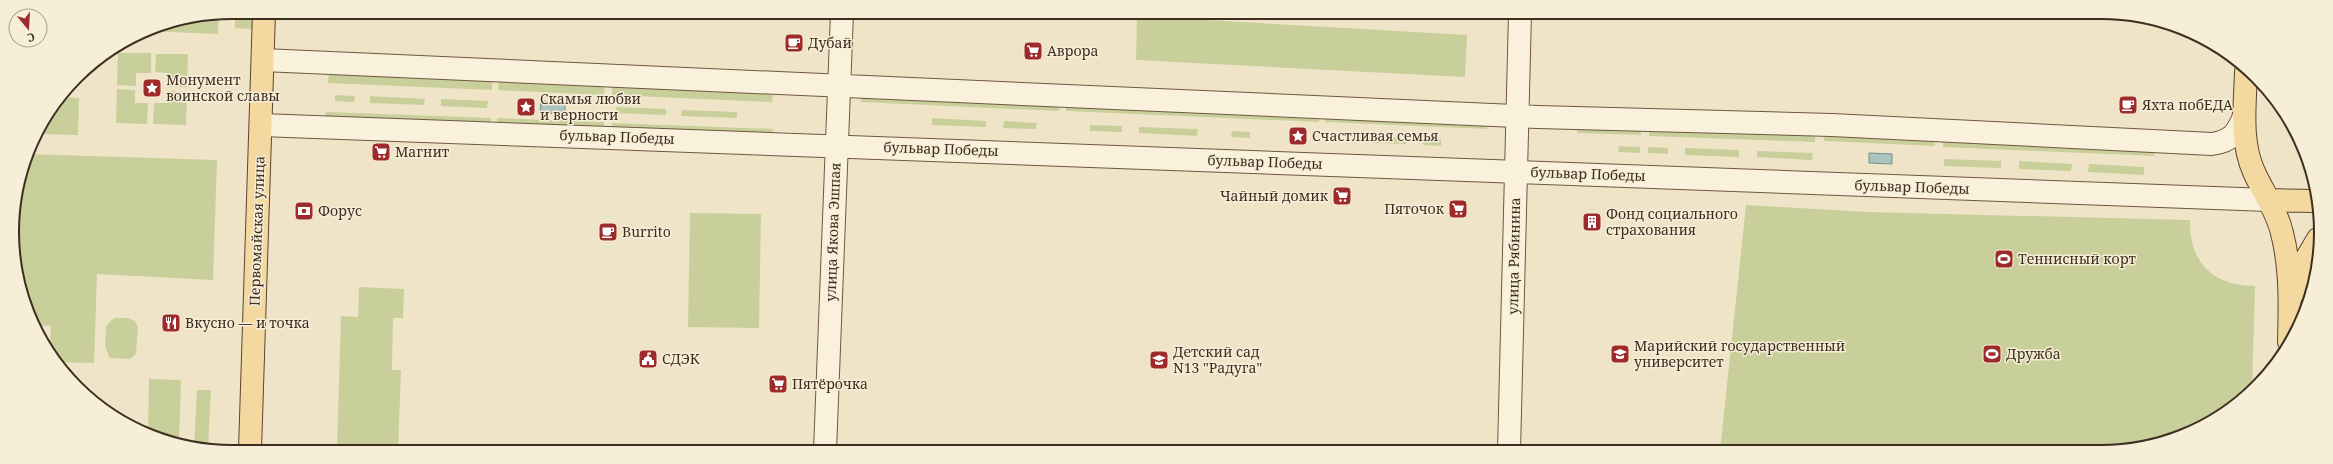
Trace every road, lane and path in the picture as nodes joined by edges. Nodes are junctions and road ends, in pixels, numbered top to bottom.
1 (264, 19) edge
2 (842, 19) edge
3 (1520, 19) edge
4 (263, 60) junction
5 (2246, 76) edge
6 (839, 85) junction
7 (1517, 116) junction
8 (2244, 116) junction
9 (261, 125) junction
10 (836, 145) junction
11 (1516, 172) junction
12 (2268, 200) junction
13 (2312, 201) edge
14 (2314, 246) edge
15 (2290, 302) junction
16 (2289, 331) edge
17 (250, 445) edge
18 (825, 445) edge
19 (1509, 445) edge

1 - 4 main road, Первомайская улица
2 - 6 street, улица Якова Эшпая
3 - 7 street, улица Рябинина
4 - 6 street
4 - 9 main road, Первомайская улица
5 - 8 main road
6 - 7 street
6 - 10 street, улица Якова Эшпая
7 - 8 street
7 - 11 street, улица Рябинина
8 - 12 main road
9 - 10 street, бульвар Победы
9 - 17 main road, Первомайская улица
10 - 11 street, бульвар Победы
10 - 18 street, улица Якова Эшпая
11 - 12 street, бульвар Победы
11 - 19 street, улица Рябинина
12 - 13 main road
12 - 15 main road
14 - 15 main road
15 - 16 main road

